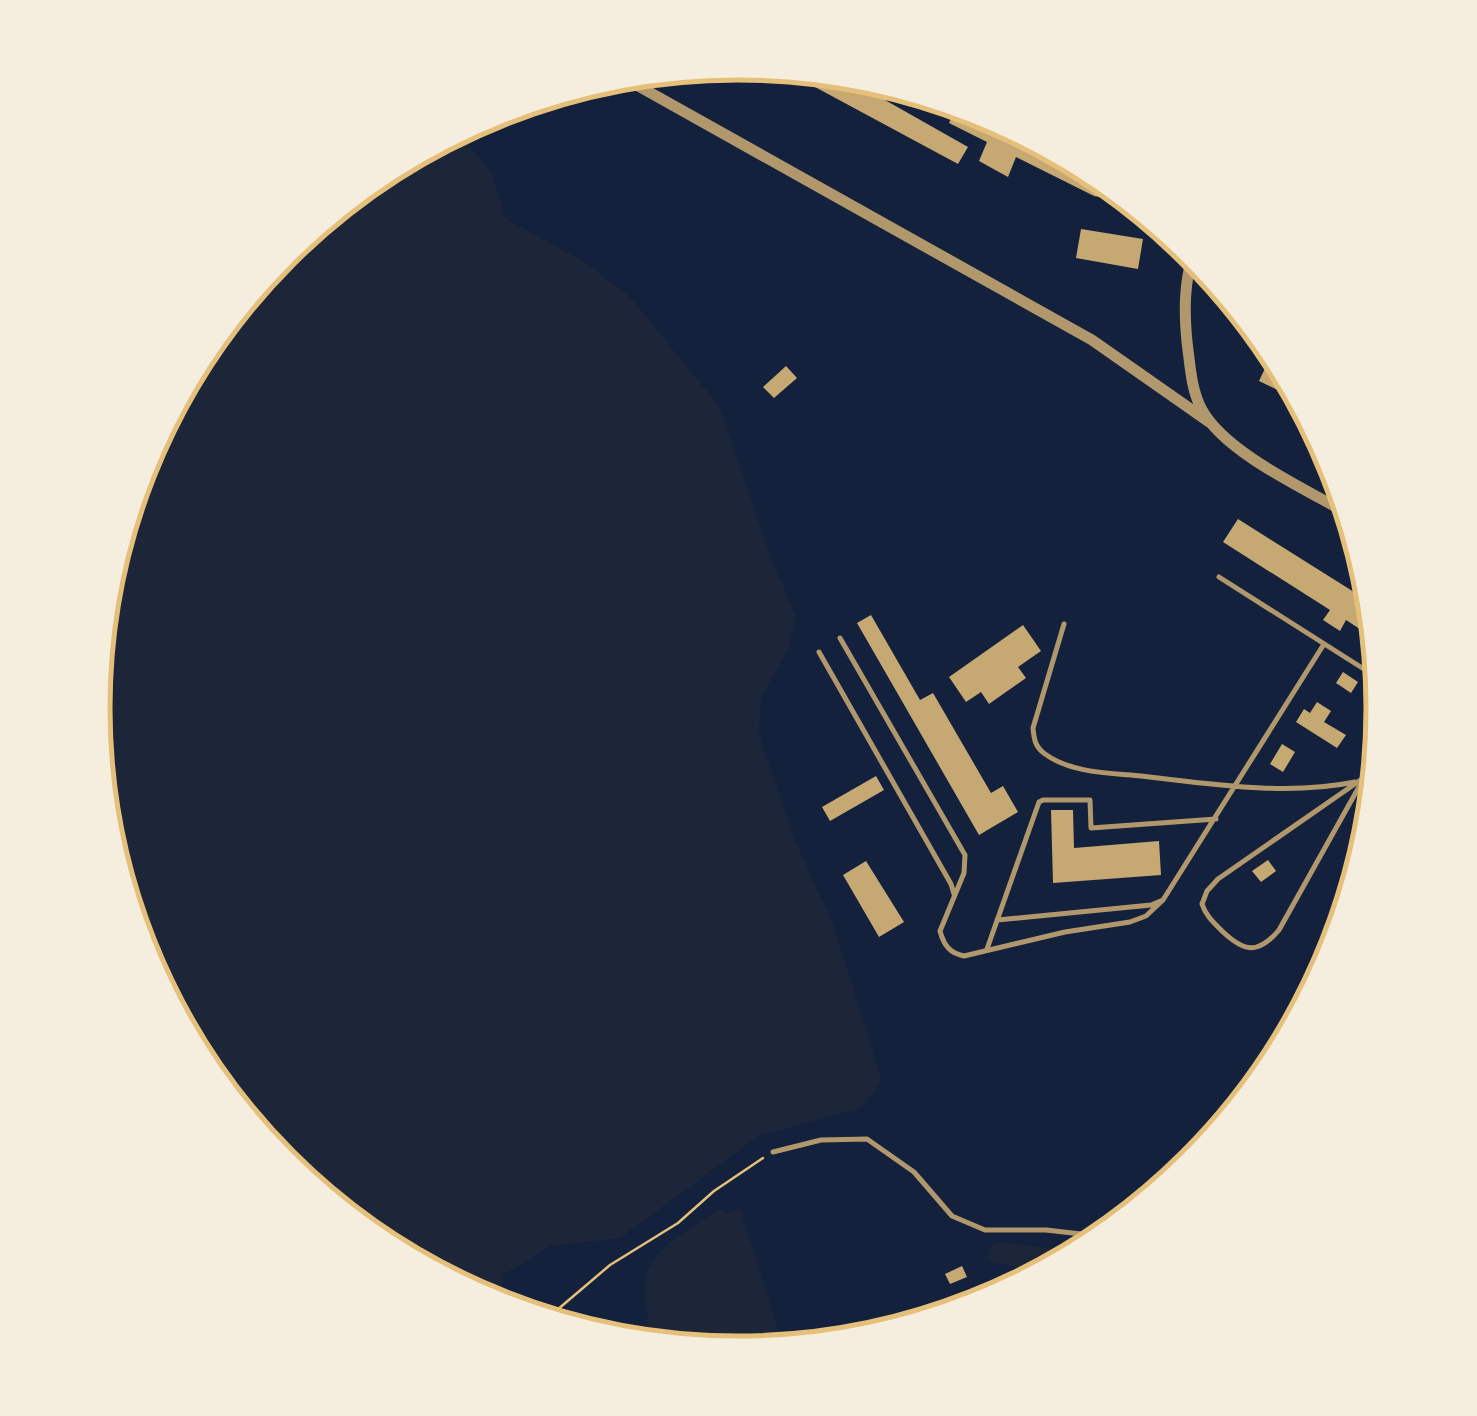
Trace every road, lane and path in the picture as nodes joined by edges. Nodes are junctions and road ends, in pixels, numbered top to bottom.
1 (641, 88) edge
2 (1189, 270) edge
3 (1212, 424) junction
4 (1333, 505) edge
5 (1219, 577) dead end
6 (1064, 624) dead end
7 (840, 638) dead end
8 (1324, 644) junction
9 (819, 652) dead end
10 (1365, 670) edge
11 (1362, 778) junction
12 (1236, 786) junction
13 (1216, 819) junction
14 (954, 898) junction
15 (1163, 900) junction
16 (996, 920) junction
17 (986, 950) junction
18 (773, 1152) joint
19 (1081, 1234) edge
20 (558, 1309) edge

1 - 3 street
2 - 3 street
3 - 4 street
5 - 8 lane
6 - 12 lane
7 - 14 lane
8 - 10 lane
8 - 12 lane
9 - 14 lane
11 - 11 lane
11 - 12 lane
12 - 13 lane
13 - 15 lane
13 - 16 lane
14 - 17 lane
15 - 16 lane
15 - 17 lane
16 - 17 lane
18 - 19 lane
18 - 20 path

